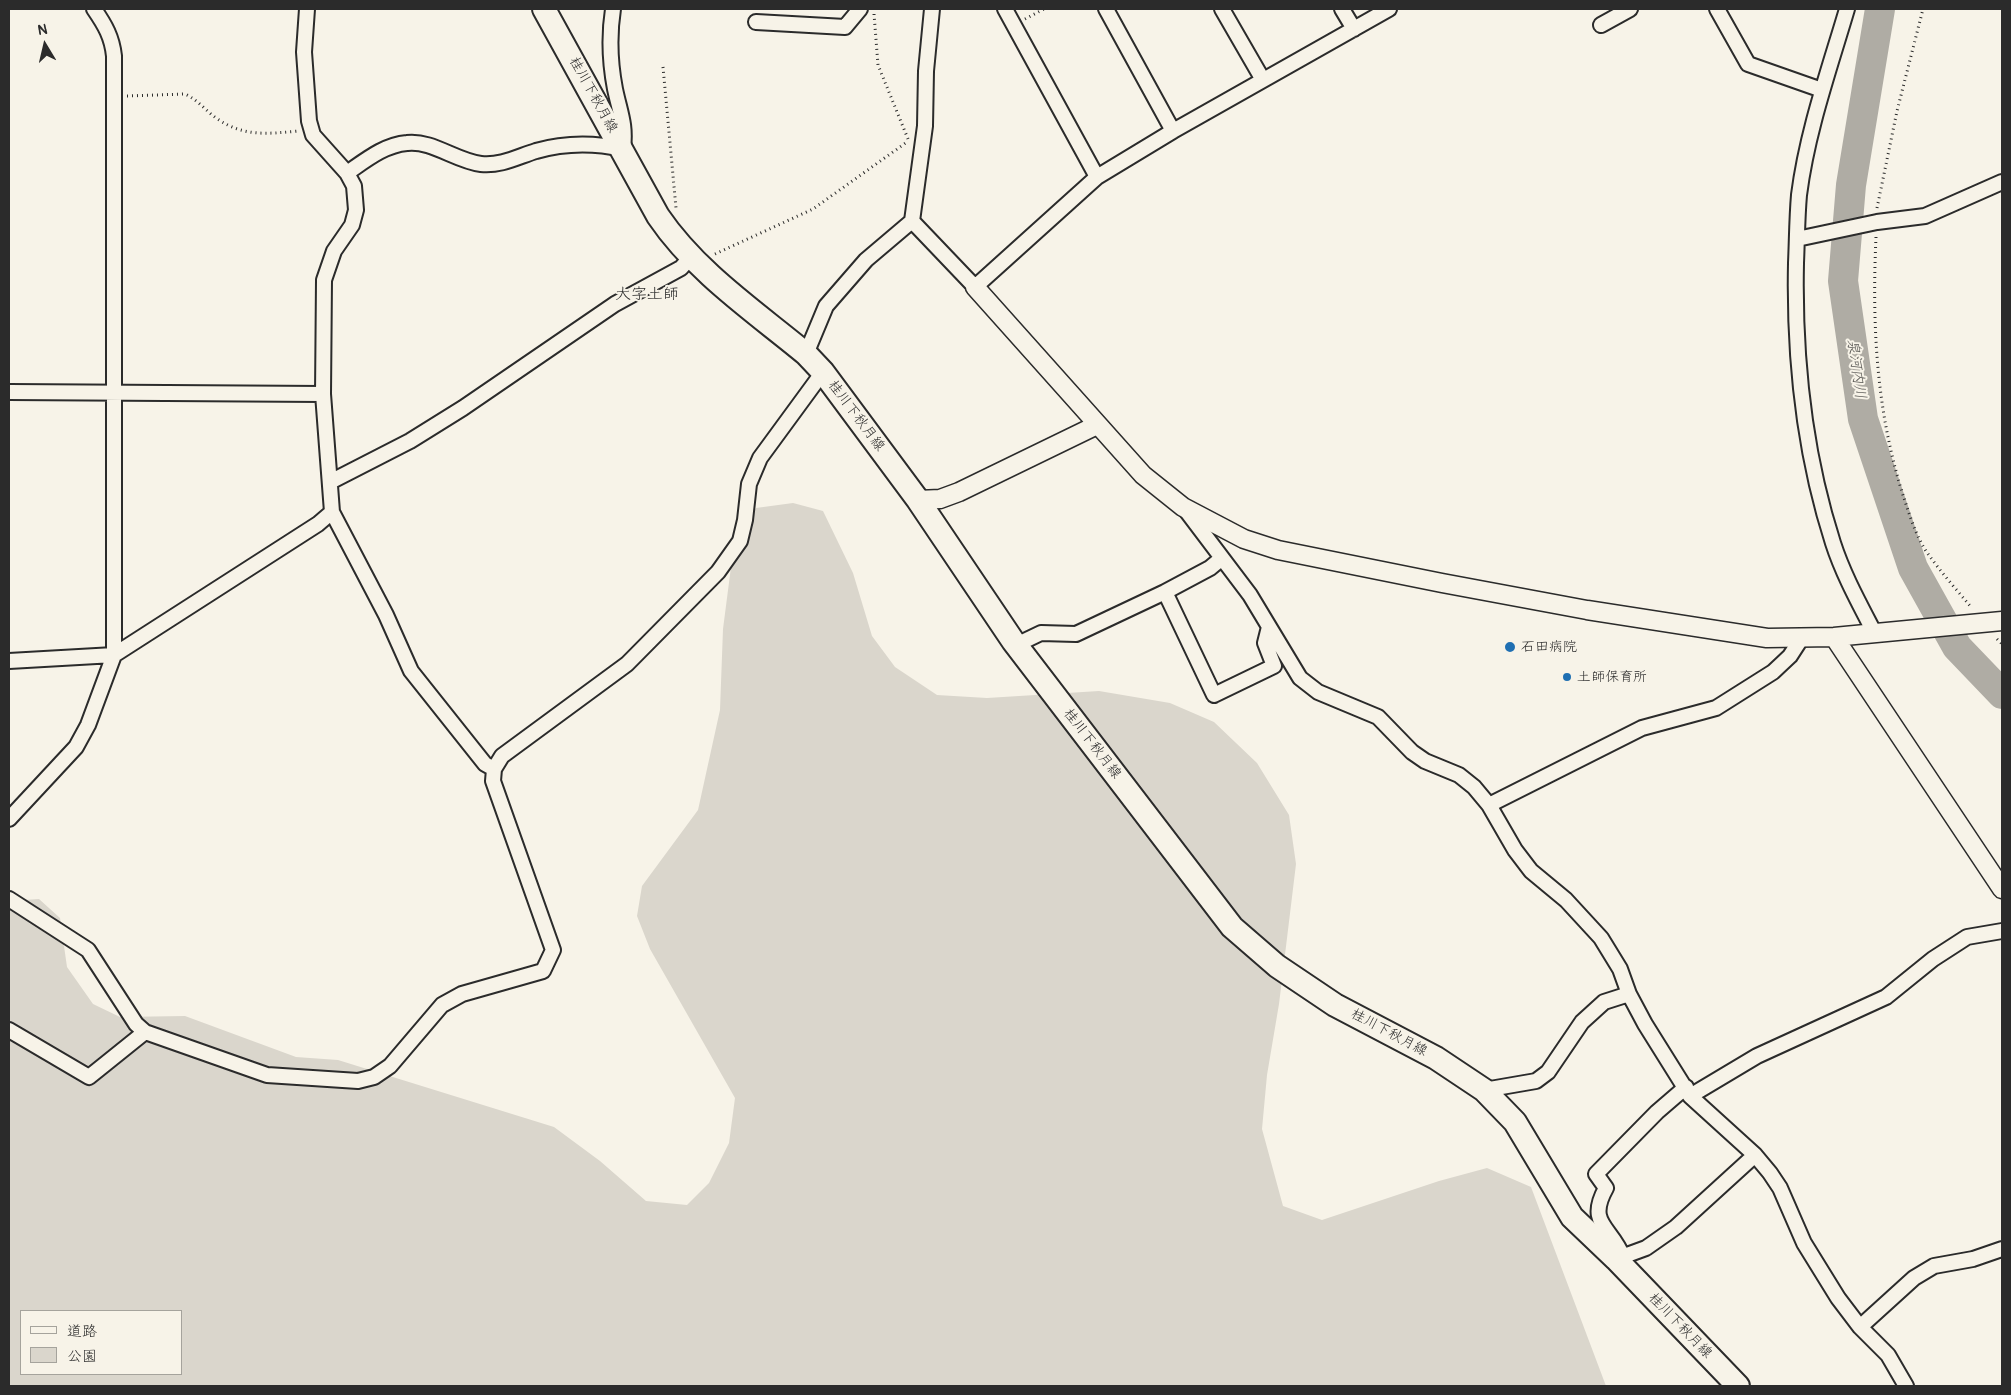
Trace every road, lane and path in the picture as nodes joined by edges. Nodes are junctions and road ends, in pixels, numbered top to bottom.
1 (94, 9) edge
2 (307, 9) edge
3 (544, 9) edge
4 (613, 9) edge
5 (860, 9) edge
6 (873, 9) edge
7 (932, 9) edge
8 (1005, 9) edge
9 (1044, 9) edge
10 (1106, 9) edge
11 (1222, 9) edge
12 (1342, 9) edge
13 (1389, 9) edge
14 (1630, 9) edge
15 (1717, 9) edge
16 (1847, 9) edge
17 (1923, 9) edge
18 (756, 22) dead end
19 (1014, 25) junction
20 (1601, 25) dead end
21 (1354, 29) junction
22 (663, 67) dead end
23 (1263, 80) junction
24 (1822, 90) junction
25 (114, 96) junction
26 (311, 130) junction
27 (1173, 131) junction
28 (923, 140) junction
29 (908, 141) junction
30 (623, 149) junction
31 (347, 173) junction
32 (1097, 177) junction
33 (2002, 182) edge
34 (912, 221) junction
35 (1874, 223) junction
36 (664, 225) junction
37 (1802, 238) junction
38 (694, 261) junction
39 (975, 287) junction
40 (806, 354) junction
41 (823, 372) junction
42 (9, 392) edge
43 (113, 392) junction
44 (323, 394) junction
45 (1097, 425) junction
46 (330, 482) junction
47 (918, 500) junction
48 (1182, 507) junction
49 (332, 512) junction
50 (1222, 558) junction
51 (1165, 592) junction
52 (2002, 621) edge
53 (1978, 623) junction
54 (1269, 627) junction
55 (1874, 632) junction
56 (1834, 637) junction
57 (1801, 639) junction
58 (1016, 645) junction
59 (114, 655) junction
60 (9, 661) edge
61 (494, 768) junction
62 (1489, 805) junction
63 (9, 819) edge
64 (2002, 889) edge
65 (9, 899) edge
66 (2002, 931) edge
67 (1629, 994) junction
68 (9, 1030) edge
69 (145, 1032) junction
70 (1484, 1090) junction
71 (1688, 1092) junction
72 (1755, 1155) junction
73 (2002, 1249) edge
74 (1620, 1258) junction
75 (1860, 1327) junction
76 (1738, 1386) edge
77 (1906, 1386) edge

1 - 25 street
2 - 26 street
3 - 30 main road, 桂川下秋月線
4 - 30 street
5 - 18 street
6 - 29 path
7 - 28 street
8 - 19 street
9 - 19 path
10 - 27 street
11 - 23 street
12 - 21 street
13 - 21 street
14 - 20 street
15 - 24 street
16 - 24 street
17 - 35 path
19 - 32 street
21 - 23 street
22 - 36 path
23 - 27 street
24 - 37 street
25 - 26 path
25 - 43 street
26 - 31 street
27 - 32 street
28 - 29 path
28 - 34 street
29 - 38 path
30 - 31 street
30 - 36 main road, 桂川下秋月線
31 - 44 street
32 - 39 street
33 - 35 street
34 - 39 street
34 - 40 street
35 - 37 street
35 - 53 path
36 - 38 main road, 桂川下秋月線
37 - 55 street
38 - 40 main road, 桂川下秋月線
38 - 46 street
39 - 45 street
40 - 41 main road, 桂川下秋月線
41 - 47 main road, 桂川下秋月線
41 - 61 street
42 - 43 street
43 - 44 street
43 - 59 street
44 - 46 street
45 - 47 street
45 - 48 street
46 - 49 street
47 - 58 main road, 桂川下秋月線
48 - 50 street
48 - 57 street
49 - 59 street
49 - 61 street
50 - 51 street
50 - 54 street
51 - 54 street
51 - 58 street
52 - 53 street
53 - 55 street
54 - 62 street
55 - 56 street
56 - 57 street
56 - 64 street
57 - 62 street
58 - 70 main road, 桂川下秋月線
59 - 60 street
59 - 63 street
61 - 69 street
62 - 67 street
65 - 69 street
66 - 71 street
67 - 70 street
67 - 71 street
68 - 69 street
70 - 74 main road, 桂川下秋月線
71 - 72 street
71 - 74 street
72 - 74 street
72 - 75 street
73 - 75 street
74 - 76 main road, 桂川下秋月線
75 - 77 street

